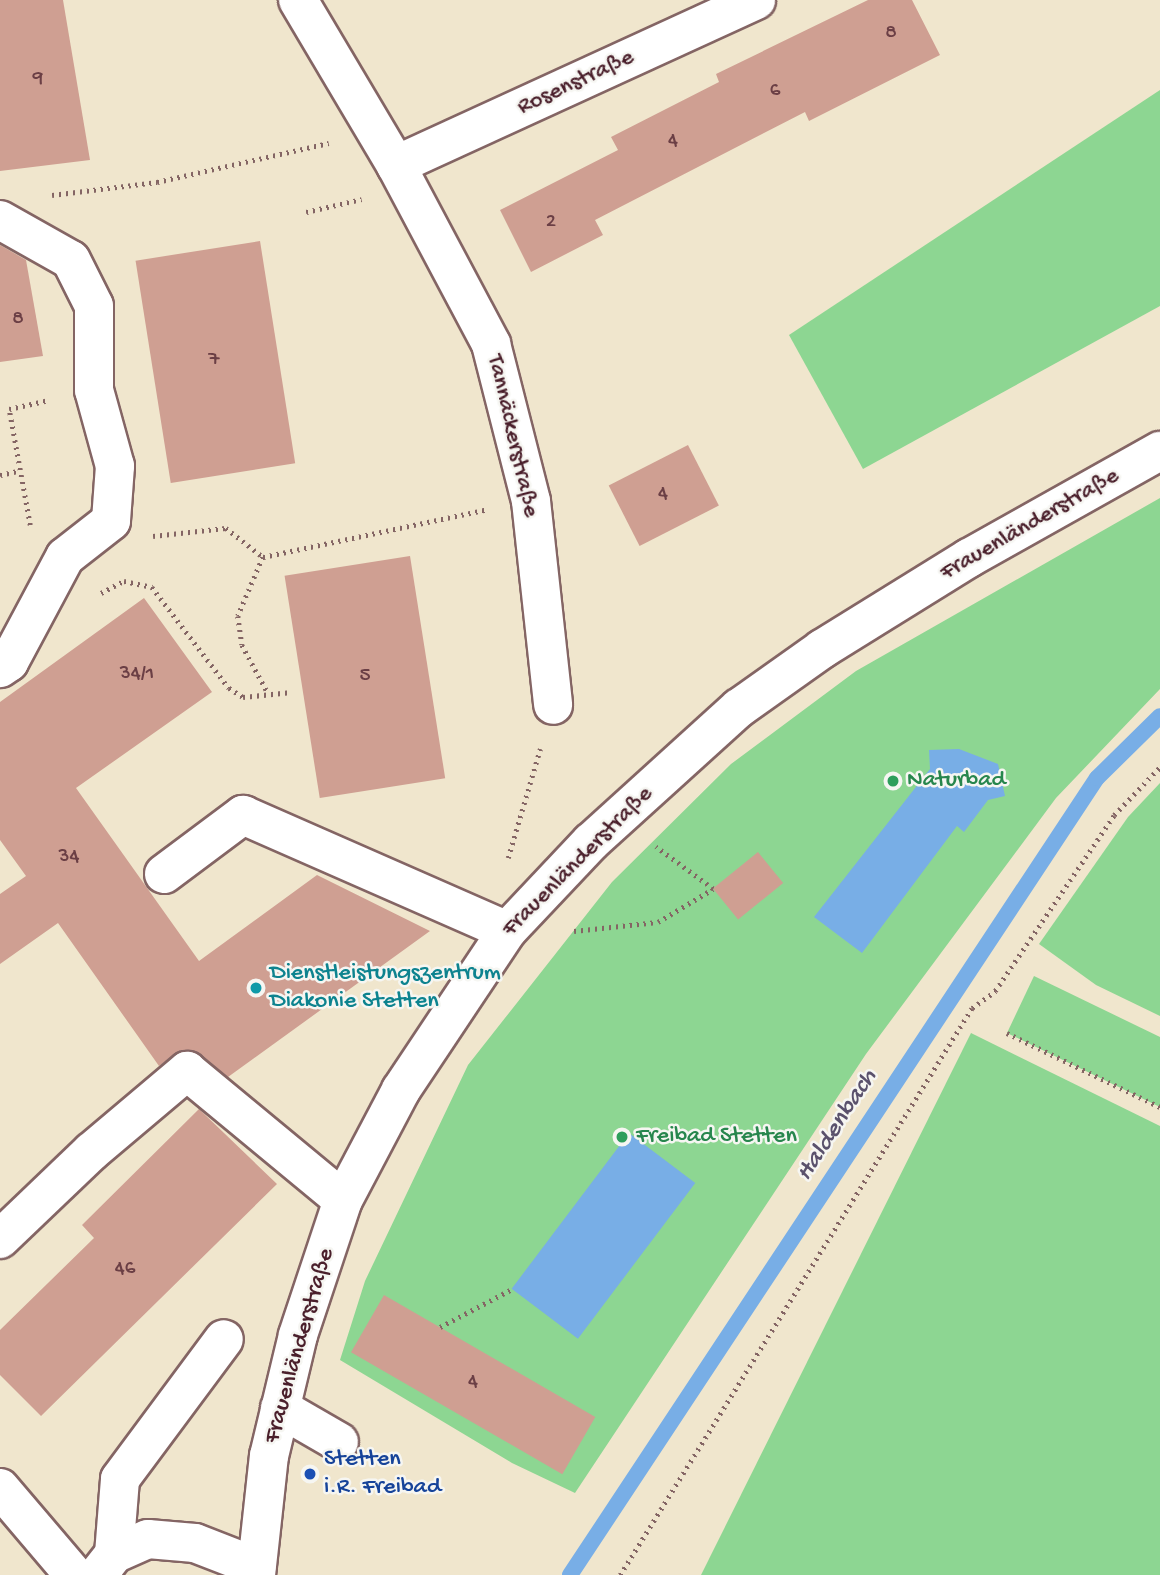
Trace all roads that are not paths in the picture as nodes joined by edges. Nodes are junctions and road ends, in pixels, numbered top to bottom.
1 (298, 0) edge
2 (756, 0) edge
3 (396, 165) junction
4 (0, 220) edge
5 (1160, 451) edge
6 (0, 668) edge
7 (553, 705) road end
8 (164, 874) dead end
9 (507, 931) junction
10 (343, 1200) junction
11 (0, 1239) edge
12 (224, 1339) dead end
13 (280, 1408) junction
14 (339, 1442) dead end
15 (0, 1488) edge
16 (106, 1565) edge
17 (256, 1571) edge
18 (74, 1575) edge

1 - 3 street, Tannäckerstraße
2 - 3 street, Rosenstraße
3 - 7 street, Tannäckerstraße
4 - 6 street
5 - 9 street, Frauenländerstraße
8 - 9 street
9 - 10 street, Frauenländerstraße
10 - 11 street
10 - 13 street, Frauenländerstraße
12 - 16 street
13 - 14 street
13 - 17 street, Frauenländerstraße
15 - 18 street
16 - 17 street

